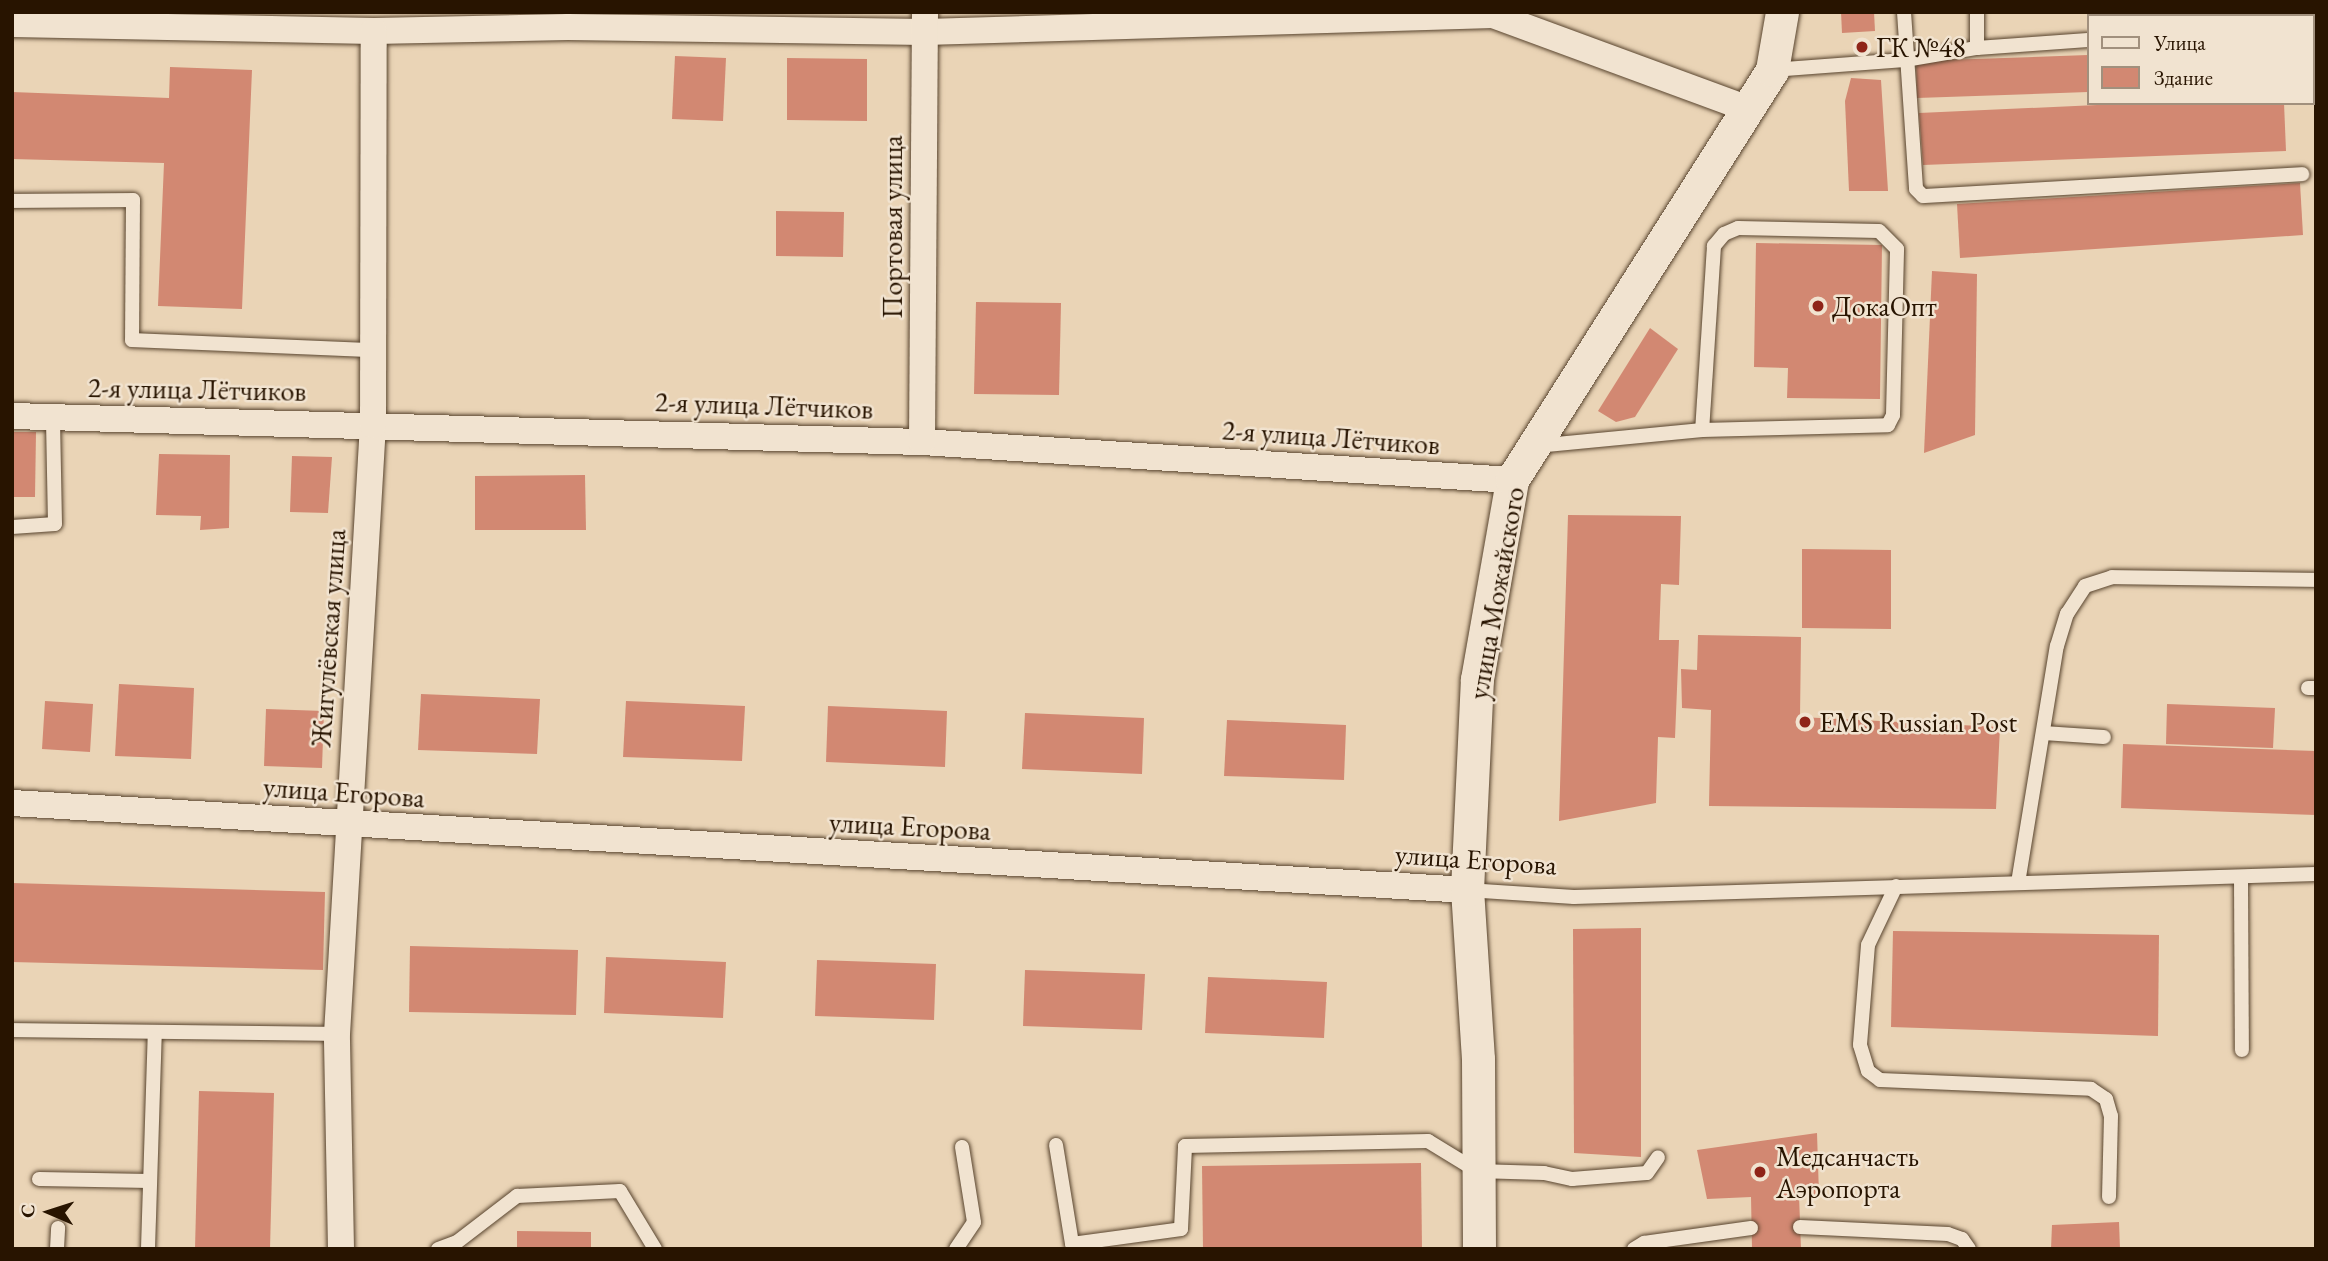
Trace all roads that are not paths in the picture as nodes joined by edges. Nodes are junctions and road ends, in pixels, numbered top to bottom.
1 (1782, 12) edge
2 (1904, 12) edge
3 (1977, 12) edge
4 (568, 20) edge
5 (283, 21) edge
6 (750, 21) edge
7 (925, 22) edge
8 (12, 24) edge
9 (374, 31) junction
10 (2086, 40) edge
11 (1977, 48) junction
12 (1905, 60) junction
13 (1772, 70) junction
14 (1746, 108) junction
15 (2302, 174) dead end
16 (12, 201) edge
17 (373, 349) junction
18 (12, 416) edge
19 (53, 418) junction
20 (373, 425) junction
21 (1702, 430) junction
22 (922, 442) junction
23 (1534, 446) junction
24 (1512, 480) junction
25 (12, 527) edge
26 (2316, 580) edge
27 (2043, 733) junction
28 (2104, 737) dead end
29 (12, 803) edge
30 (348, 824) junction
31 (2316, 874) edge
32 (2241, 878) junction
33 (2018, 883) junction
34 (1896, 886) junction
35 (1467, 890) junction
36 (12, 1030) edge
37 (155, 1032) junction
38 (337, 1034) junction
39 (2242, 1050) dead end
40 (1056, 1145) dead end
41 (962, 1147) dead end
42 (1658, 1157) dead end
43 (1476, 1171) junction
44 (40, 1179) dead end
45 (150, 1181) junction
46 (2109, 1196) dead end
47 (1800, 1227) dead end
48 (58, 1228) dead end
49 (1751, 1228) dead end
50 (457, 1245) edge
51 (57, 1249) edge
52 (148, 1249) edge
53 (341, 1249) edge
54 (438, 1249) edge
55 (655, 1249) edge
56 (956, 1249) edge
57 (1479, 1249) edge
58 (1634, 1249) edge
59 (1969, 1249) edge

1 - 13 street, улица Можайского
2 - 12 lane
3 - 11 lane
4 - 6 street
4 - 9 street
5 - 8 street
5 - 9 street
6 - 7 street
7 - 14 street
7 - 22 street, Портовая улица
9 - 17 street, Жигулёвская улица
10 - 11 lane
11 - 12 lane
12 - 13 lane
12 - 15 lane
13 - 14 street, улица Можайского
14 - 23 street, улица Можайского
16 - 17 lane
17 - 20 street, Жигулёвская улица
18 - 19 street, 2-я улица Лётчиков
19 - 20 street, 2-я улица Лётчиков
19 - 25 lane
20 - 22 street, 2-я улица Лётчиков
20 - 30 street, Жигулёвская улица
21 - 21 lane
21 - 23 lane
22 - 24 street, 2-я улица Лётчиков
23 - 24 street, улица Можайского
24 - 35 street, улица Можайского
26 - 27 lane
27 - 28 lane
27 - 33 lane
29 - 30 street, улица Егорова
30 - 35 street, улица Егорова
30 - 38 street, Жигулёвская улица
31 - 32 lane, улица Егорова
32 - 33 lane, улица Егорова
32 - 39 lane
33 - 34 lane, улица Егорова
34 - 35 lane, улица Егорова
34 - 46 lane
35 - 43 street, улица Можайского
36 - 37 lane
37 - 38 lane
37 - 45 lane
38 - 53 street, Жигулёвская улица
40 - 43 lane
41 - 56 lane
42 - 43 lane
43 - 57 street, улица Можайского
44 - 45 lane
45 - 52 lane
47 - 59 lane
48 - 51 lane
49 - 58 lane
50 - 54 lane
50 - 55 lane

